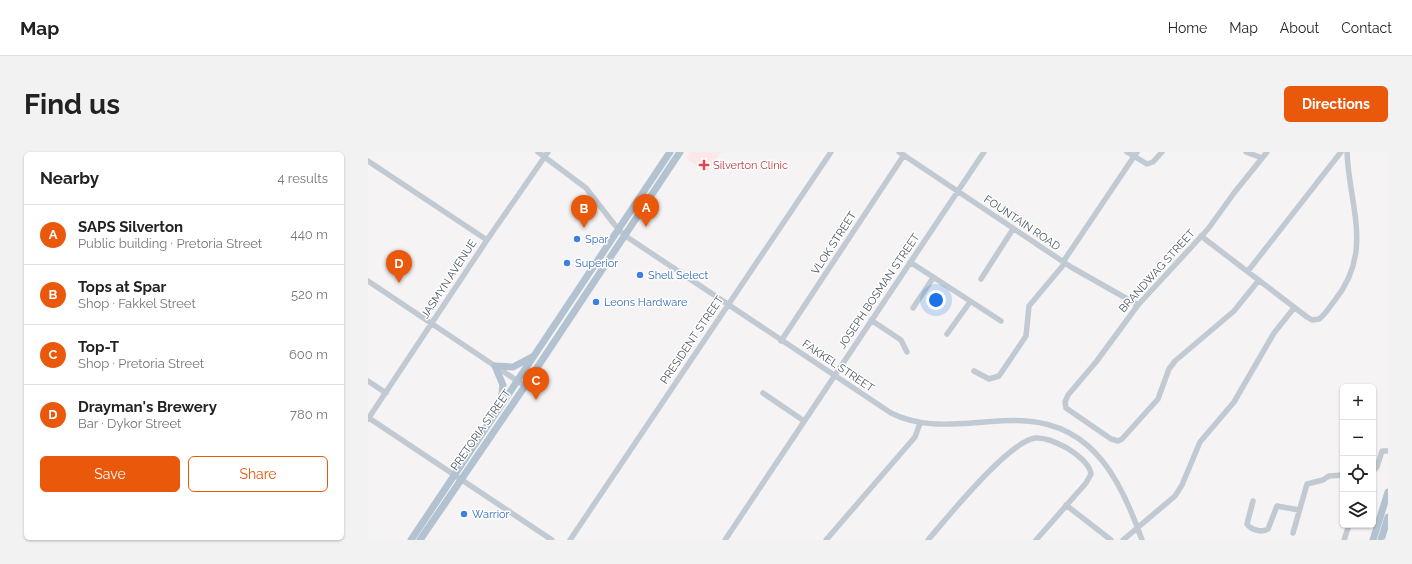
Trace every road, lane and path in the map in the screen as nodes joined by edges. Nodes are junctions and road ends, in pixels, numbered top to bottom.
1 (538, 152) edge
2 (670, 152) edge
3 (680, 152) edge
4 (831, 152) edge
5 (984, 152) edge
6 (1127, 152) edge
7 (1162, 152) edge
8 (1246, 152) edge
9 (1267, 152) edge
10 (1341, 152) edge
11 (1347, 152) edge
12 (546, 154) edge
13 (901, 154) edge
14 (1136, 154) edge
15 (1262, 158) junction
16 (368, 161) edge
17 (958, 192) junction
18 (618, 229) junction
19 (1013, 229) junction
20 (624, 235) junction
21 (1201, 236) junction
22 (487, 240) junction
23 (910, 262) junction
24 (1064, 263) junction
25 (1248, 271) junction
26 (933, 278) junction
27 (980, 280) dead end
28 (1259, 280) junction
29 (368, 281) edge
30 (970, 302) junction
31 (728, 305) junction
32 (1138, 305) junction
33 (913, 308) dead end
34 (1294, 308) junction
35 (872, 320) junction
36 (1001, 321) dead end
37 (432, 323) junction
38 (947, 334) dead end
39 (781, 341) junction
40 (907, 352) dead end
41 (534, 356) junction
42 (495, 366) junction
43 (974, 371) dead end
44 (834, 376) junction
45 (368, 381) edge
46 (517, 381) junction
47 (525, 386) junction
48 (386, 393) junction
49 (763, 393) dead end
50 (500, 407) junction
51 (368, 418) edge
52 (804, 422) junction
53 (920, 423) junction
54 (1385, 451) edge
55 (1376, 467) edge
56 (1340, 475) edge
57 (457, 477) junction
58 (1388, 492) edge
59 (1253, 501) dead end
60 (1066, 505) junction
61 (1299, 510) junction
62 (1388, 517) edge
63 (1137, 528) junction
64 (1348, 528) edge
65 (1293, 533) dead end
66 (411, 540) edge
67 (420, 540) edge
68 (552, 540) edge
69 (570, 540) edge
70 (724, 540) edge
71 (826, 540) edge
72 (928, 540) edge
73 (1036, 540) edge
74 (1111, 540) edge
75 (1123, 540) edge
76 (1142, 540) edge
77 (1344, 540) edge
78 (1373, 540) edge
79 (1381, 540) edge

1 - 12 street, FAKKEL STREET
2 - 18 main road, PRETORIA STREET
3 - 20 main road, PRETORIA STREET
4 - 31 street, PRESIDENT STREET
5 - 17 street, JOSEPH BOSMAN STREET
6 - 14 street
7 - 14 street
8 - 15 street
9 - 15 street, BRANDWAG STREET
10 - 25 street
11 - 34 street
12 - 18 street, FAKKEL STREET
12 - 22 street, JASMYN AVENUE
13 - 17 street, FOUNTAIN ROAD
13 - 39 street, VLOK STREET
14 - 24 street
15 - 21 street, BRANDWAG STREET
16 - 22 street
17 - 19 street, FOUNTAIN ROAD
17 - 23 street, JOSEPH BOSMAN STREET
18 - 20 street, FAKKEL STREET
18 - 41 main road, PRETORIA STREET
19 - 24 street, FOUNTAIN ROAD
19 - 27 street
20 - 31 street, FAKKEL STREET
20 - 47 main road, PRETORIA STREET
21 - 25 street
21 - 32 street, BRANDWAG STREET
22 - 37 street, JASMYN AVENUE
23 - 26 street
23 - 35 street, JOSEPH BOSMAN STREET
24 - 32 street, FOUNTAIN ROAD
24 - 43 street
25 - 28 street
26 - 30 street
26 - 33 street
28 - 32 street, BRANDWAG STREET
28 - 34 street
29 - 37 street
30 - 36 street
30 - 38 street
31 - 39 street, FAKKEL STREET
31 - 69 street, PRESIDENT STREET
34 - 63 street
35 - 40 street
35 - 44 street, JOSEPH BOSMAN STREET
37 - 42 street
37 - 48 street, JASMYN AVENUE
39 - 44 street, FAKKEL STREET
41 - 42 main road
41 - 46 main road, PRETORIA STREET
42 - 46 street
42 - 50 main road
44 - 52 street, JOSEPH BOSMAN STREET
44 - 53 street, FAKKEL STREET
45 - 48 street
46 - 47 street
46 - 50 main road, PRETORIA STREET
47 - 57 main road, PRETORIA STREET
48 - 51 street, JASMYN AVENUE
49 - 52 street
50 - 57 main road, PRETORIA STREET
51 - 57 street
52 - 70 street, JOSEPH BOSMAN STREET
53 - 63 street, FAKKEL STREET
53 - 71 street
54 - 55 street
56 - 61 street
57 - 66 main road, PRETORIA STREET
57 - 67 main road, PRETORIA STREET
57 - 68 street
58 - 78 main road
59 - 61 street
60 - 72 street
60 - 73 street
60 - 74 street
61 - 65 street
62 - 79 main road
63 - 75 street
63 - 76 street, FAKKEL STREET
64 - 77 street

